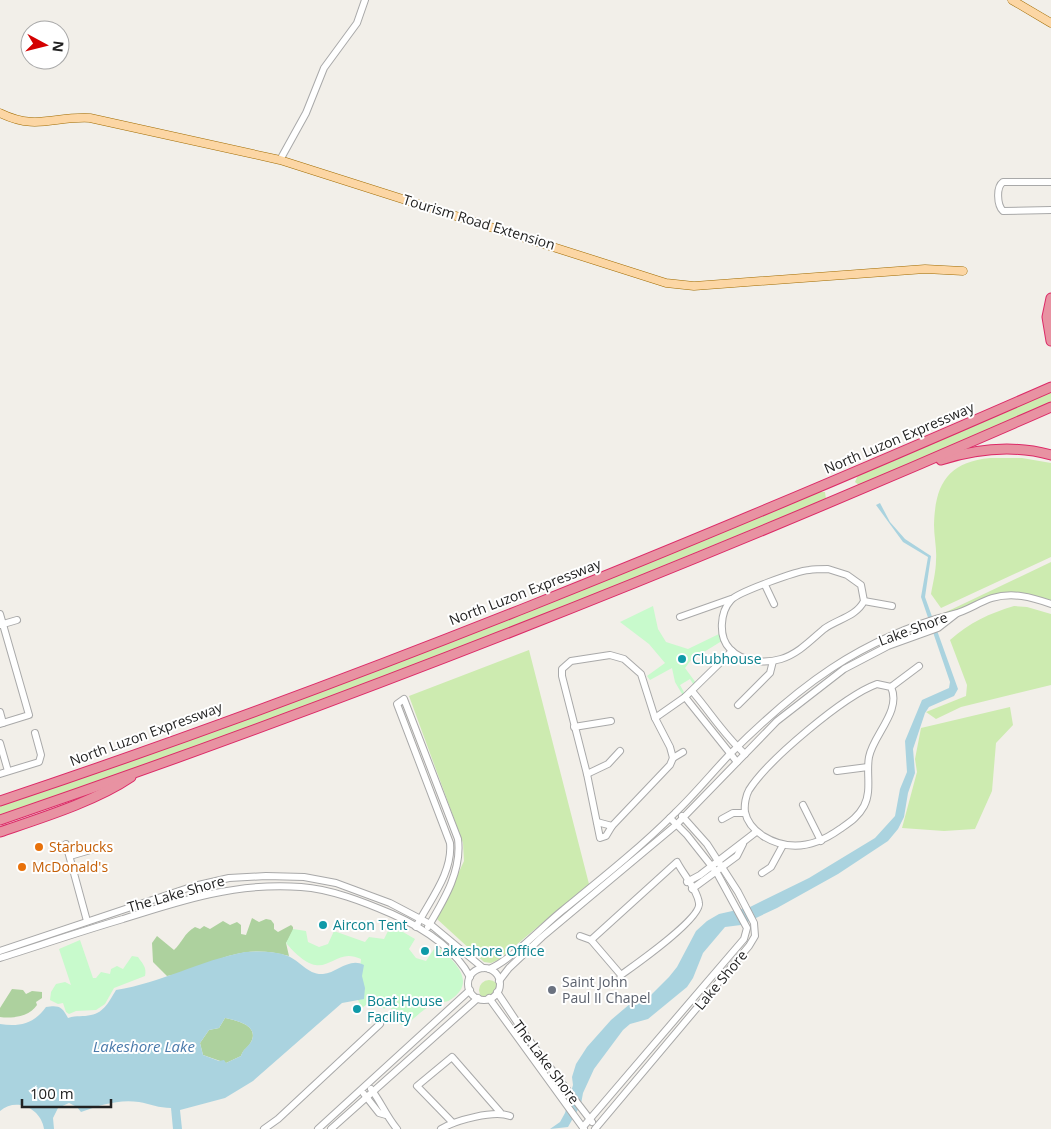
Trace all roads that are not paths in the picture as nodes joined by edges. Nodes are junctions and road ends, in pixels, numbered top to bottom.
1 (365, 0) edge
2 (1012, 0) edge
3 (1051, 23) edge
4 (0, 113) edge
5 (280, 160) junction
6 (1051, 182) edge
7 (1051, 210) edge
8 (964, 271) dead end
9 (1051, 298) edge
10 (1051, 341) edge
11 (1051, 387) edge
12 (1051, 407) edge
13 (1051, 455) edge
14 (907, 470) junction
15 (765, 585) junction
16 (732, 599) junction
17 (864, 601) junction
18 (774, 604) dead end
19 (1051, 604) edge
20 (892, 606) dead end
21 (0, 614) edge
22 (957, 614) junction
23 (680, 617) dead end
24 (17, 620) dead end
25 (1, 625) edge
26 (732, 650) junction
27 (773, 661) junction
28 (919, 666) dead end
29 (891, 687) junction
30 (692, 691) junction
31 (685, 697) junction
32 (738, 705) dead end
33 (0, 712) edge
34 (655, 718) junction
35 (611, 721) dead end
36 (1, 724) edge
37 (574, 727) junction
38 (718, 731) junction
39 (35, 733) dead end
40 (0, 743) edge
41 (738, 748) junction
42 (620, 751) dead end
43 (683, 752) dead end
44 (730, 754) junction
45 (745, 754) junction
46 (673, 758) junction
47 (737, 762) junction
48 (868, 767) junction
49 (141, 770) junction
50 (8, 771) junction
51 (837, 771) dead end
52 (0, 774) edge
53 (587, 774) junction
54 (0, 801) edge
55 (803, 806) dead end
56 (677, 811) junction
57 (745, 813) junction
58 (670, 818) junction
59 (684, 818) junction
60 (722, 819) dead end
61 (0, 820) edge
62 (596, 822) junction
63 (676, 825) junction
64 (612, 826) junction
65 (0, 832) edge
66 (756, 832) junction
67 (458, 839) junction
68 (821, 841) junction
69 (450, 843) junction
70 (66, 844) dead end
71 (742, 844) junction
72 (104, 846) dead end
73 (783, 846) junction
74 (70, 856) junction
75 (718, 861) junction
76 (712, 866) junction
77 (724, 868) junction
78 (716, 873) junction
79 (762, 873) dead end
80 (687, 882) junction
81 (336, 884) junction
82 (692, 889) junction
83 (334, 894) junction
84 (417, 917) junction
85 (87, 920) junction
86 (430, 924) junction
87 (413, 925) junction
88 (62, 929) junction
89 (747, 930) junction
90 (426, 931) junction
91 (756, 931) junction
92 (580, 936) dead end
93 (64, 937) junction
94 (591, 940) junction
95 (0, 951) edge
96 (0, 958) edge
97 (486, 968) junction
98 (621, 975) junction
99 (470, 977) junction
100 (499, 981) junction
101 (619, 983) dead end
102 (470, 990) junction
103 (497, 992) junction
104 (478, 998) junction
105 (489, 998) junction
106 (380, 1024) dead end
107 (416, 1040) junction
108 (421, 1047) junction
109 (368, 1085) junction
110 (362, 1091) junction
111 (375, 1094) junction
112 (368, 1099) junction
113 (500, 1112) junction
114 (386, 1115) junction
115 (510, 1116) dead end
116 (591, 1120) junction
117 (453, 1123) junction
118 (584, 1128) edge
119 (597, 1128) edge
120 (264, 1129) edge
121 (318, 1129) edge
122 (331, 1129) edge
123 (397, 1129) edge
124 (441, 1129) edge

1 - 5 street
2 - 3 main road
4 - 5 main road, Tourism Road Extension
5 - 8 main road, Tourism Road Extension
6 - 7 street
9 - 10 highway
11 - 54 highway, North Luzon Expressway
12 - 14 highway
13 - 14 highway
14 - 49 highway
15 - 16 street
15 - 17 street
15 - 18 street
16 - 23 street
16 - 26 street
17 - 20 street
17 - 27 street
19 - 22 street
21 - 25 street
22 - 41 street, Lake Shore
22 - 45 street, Lake Shore
24 - 25 street
25 - 36 street
26 - 27 street
26 - 30 street
27 - 32 street
28 - 29 street
29 - 48 street
29 - 57 street
30 - 31 street
30 - 38 street
31 - 34 street
31 - 38 street
33 - 36 street
34 - 37 street
34 - 46 street
35 - 37 street
37 - 53 street
38 - 41 street
38 - 44 street
39 - 50 street
40 - 50 street
41 - 44 street, Lake Shore
41 - 45 street
42 - 53 street
43 - 46 street
44 - 47 street
44 - 56 street, Lake Shore
45 - 47 street, Lake Shore
46 - 64 street
47 - 59 street, Lake Shore
48 - 51 street
48 - 68 street
49 - 61 highway
49 - 65 highway
50 - 52 street
53 - 62 street
55 - 68 street
56 - 58 street, Lake Shore
56 - 59 street
57 - 60 street
57 - 66 street
58 - 63 street
58 - 97 street, Lake Shore
59 - 63 street, Lake Shore
59 - 75 street
62 - 64 street
62 - 64 street
63 - 76 street
63 - 100 street, Lake Shore
66 - 71 street
66 - 73 street
67 - 69 street
67 - 69 street
67 - 86 street
68 - 73 street
69 - 84 street
70 - 74 street
71 - 75 street
71 - 77 street
72 - 74 street
73 - 79 street
74 - 85 street
75 - 76 street
75 - 77 street
76 - 78 street
76 - 80 street
77 - 78 street
77 - 91 street
78 - 82 street
78 - 89 street
80 - 82 street
80 - 94 street
81 - 83 street
81 - 84 street, The Lake Shore
81 - 85 street, The Lake Shore
82 - 98 street
83 - 87 street, The Lake Shore
83 - 93 street, The Lake Shore
84 - 86 street, The Lake Shore
84 - 87 street
85 - 88 street, The Lake Shore
86 - 90 street
86 - 97 street, The Lake Shore
87 - 90 street, The Lake Shore
88 - 93 street
88 - 95 street, The Lake Shore
89 - 91 street
89 - 116 street, Lake Shore
90 - 99 street, The Lake Shore
91 - 119 street, Lake Shore
92 - 94 street
93 - 96 street, The Lake Shore
94 - 98 street
97 - 99 street
97 - 100 street
98 - 101 street
99 - 102 street
100 - 103 street
102 - 104 street
102 - 107 street
103 - 105 street
103 - 116 street, The Lake Shore
104 - 105 street
104 - 108 street
105 - 118 street, The Lake Shore
106 - 120 street
107 - 108 street
107 - 109 street
108 - 111 street
109 - 110 street
109 - 111 street
110 - 112 street
110 - 121 street
111 - 112 street
111 - 114 street
112 - 114 street
112 - 122 street
113 - 115 street
113 - 117 street
113 - 117 street
114 - 123 street
116 - 118 street, Lake Shore
116 - 119 street, The Lake Shore
117 - 124 street

